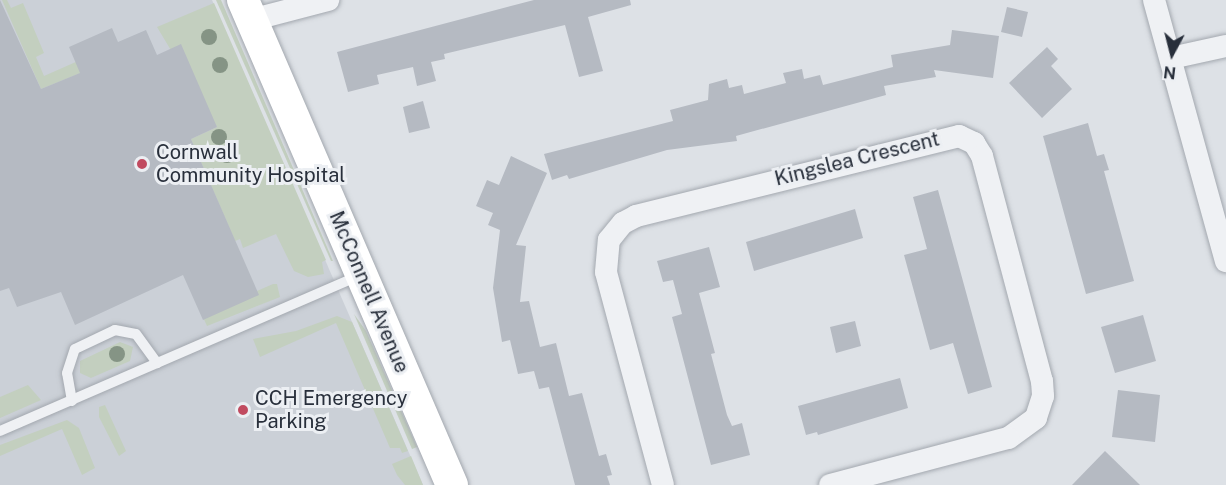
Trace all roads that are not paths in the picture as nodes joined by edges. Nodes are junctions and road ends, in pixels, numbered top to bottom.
1 (328, 0) edge
2 (1155, 0) edge
3 (247, 10) edge
4 (1226, 46) edge
5 (1171, 58) junction
6 (1226, 261) edge
7 (362, 275) junction
8 (157, 363) junction
9 (72, 401) junction
10 (0, 430) edge
11 (452, 485) edge
12 (663, 485) edge
13 (830, 485) edge

1 - 3 street
2 - 5 street
3 - 7 main road, McConnell Avenue
4 - 5 street
5 - 6 street
7 - 8 lane
7 - 11 main road, McConnell Avenue
8 - 9 lane
8 - 9 lane
9 - 10 lane
12 - 13 street, Kingslea Crescent

